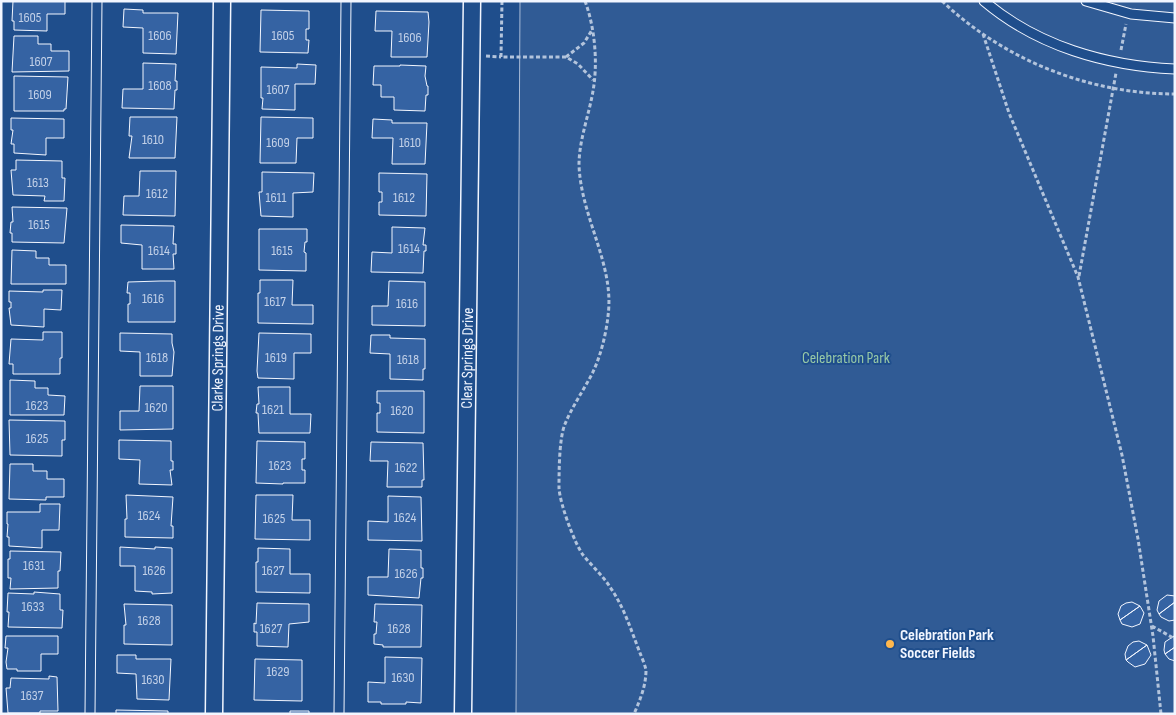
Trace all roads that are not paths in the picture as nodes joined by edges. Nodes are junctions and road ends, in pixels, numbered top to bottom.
1 (97, 1) edge
2 (222, 1) edge
3 (346, 1) edge
4 (472, 1) edge
5 (984, 1) edge
6 (1086, 1) edge
7 (1175, 18) edge
8 (1175, 69) edge
9 (90, 714) edge
10 (214, 714) edge
11 (339, 714) edge
12 (463, 714) edge

1 - 9 lane
2 - 10 street, Clarke Springs Drive
3 - 11 lane
4 - 12 street, Clear Springs Drive
5 - 8 lane
6 - 7 lane

